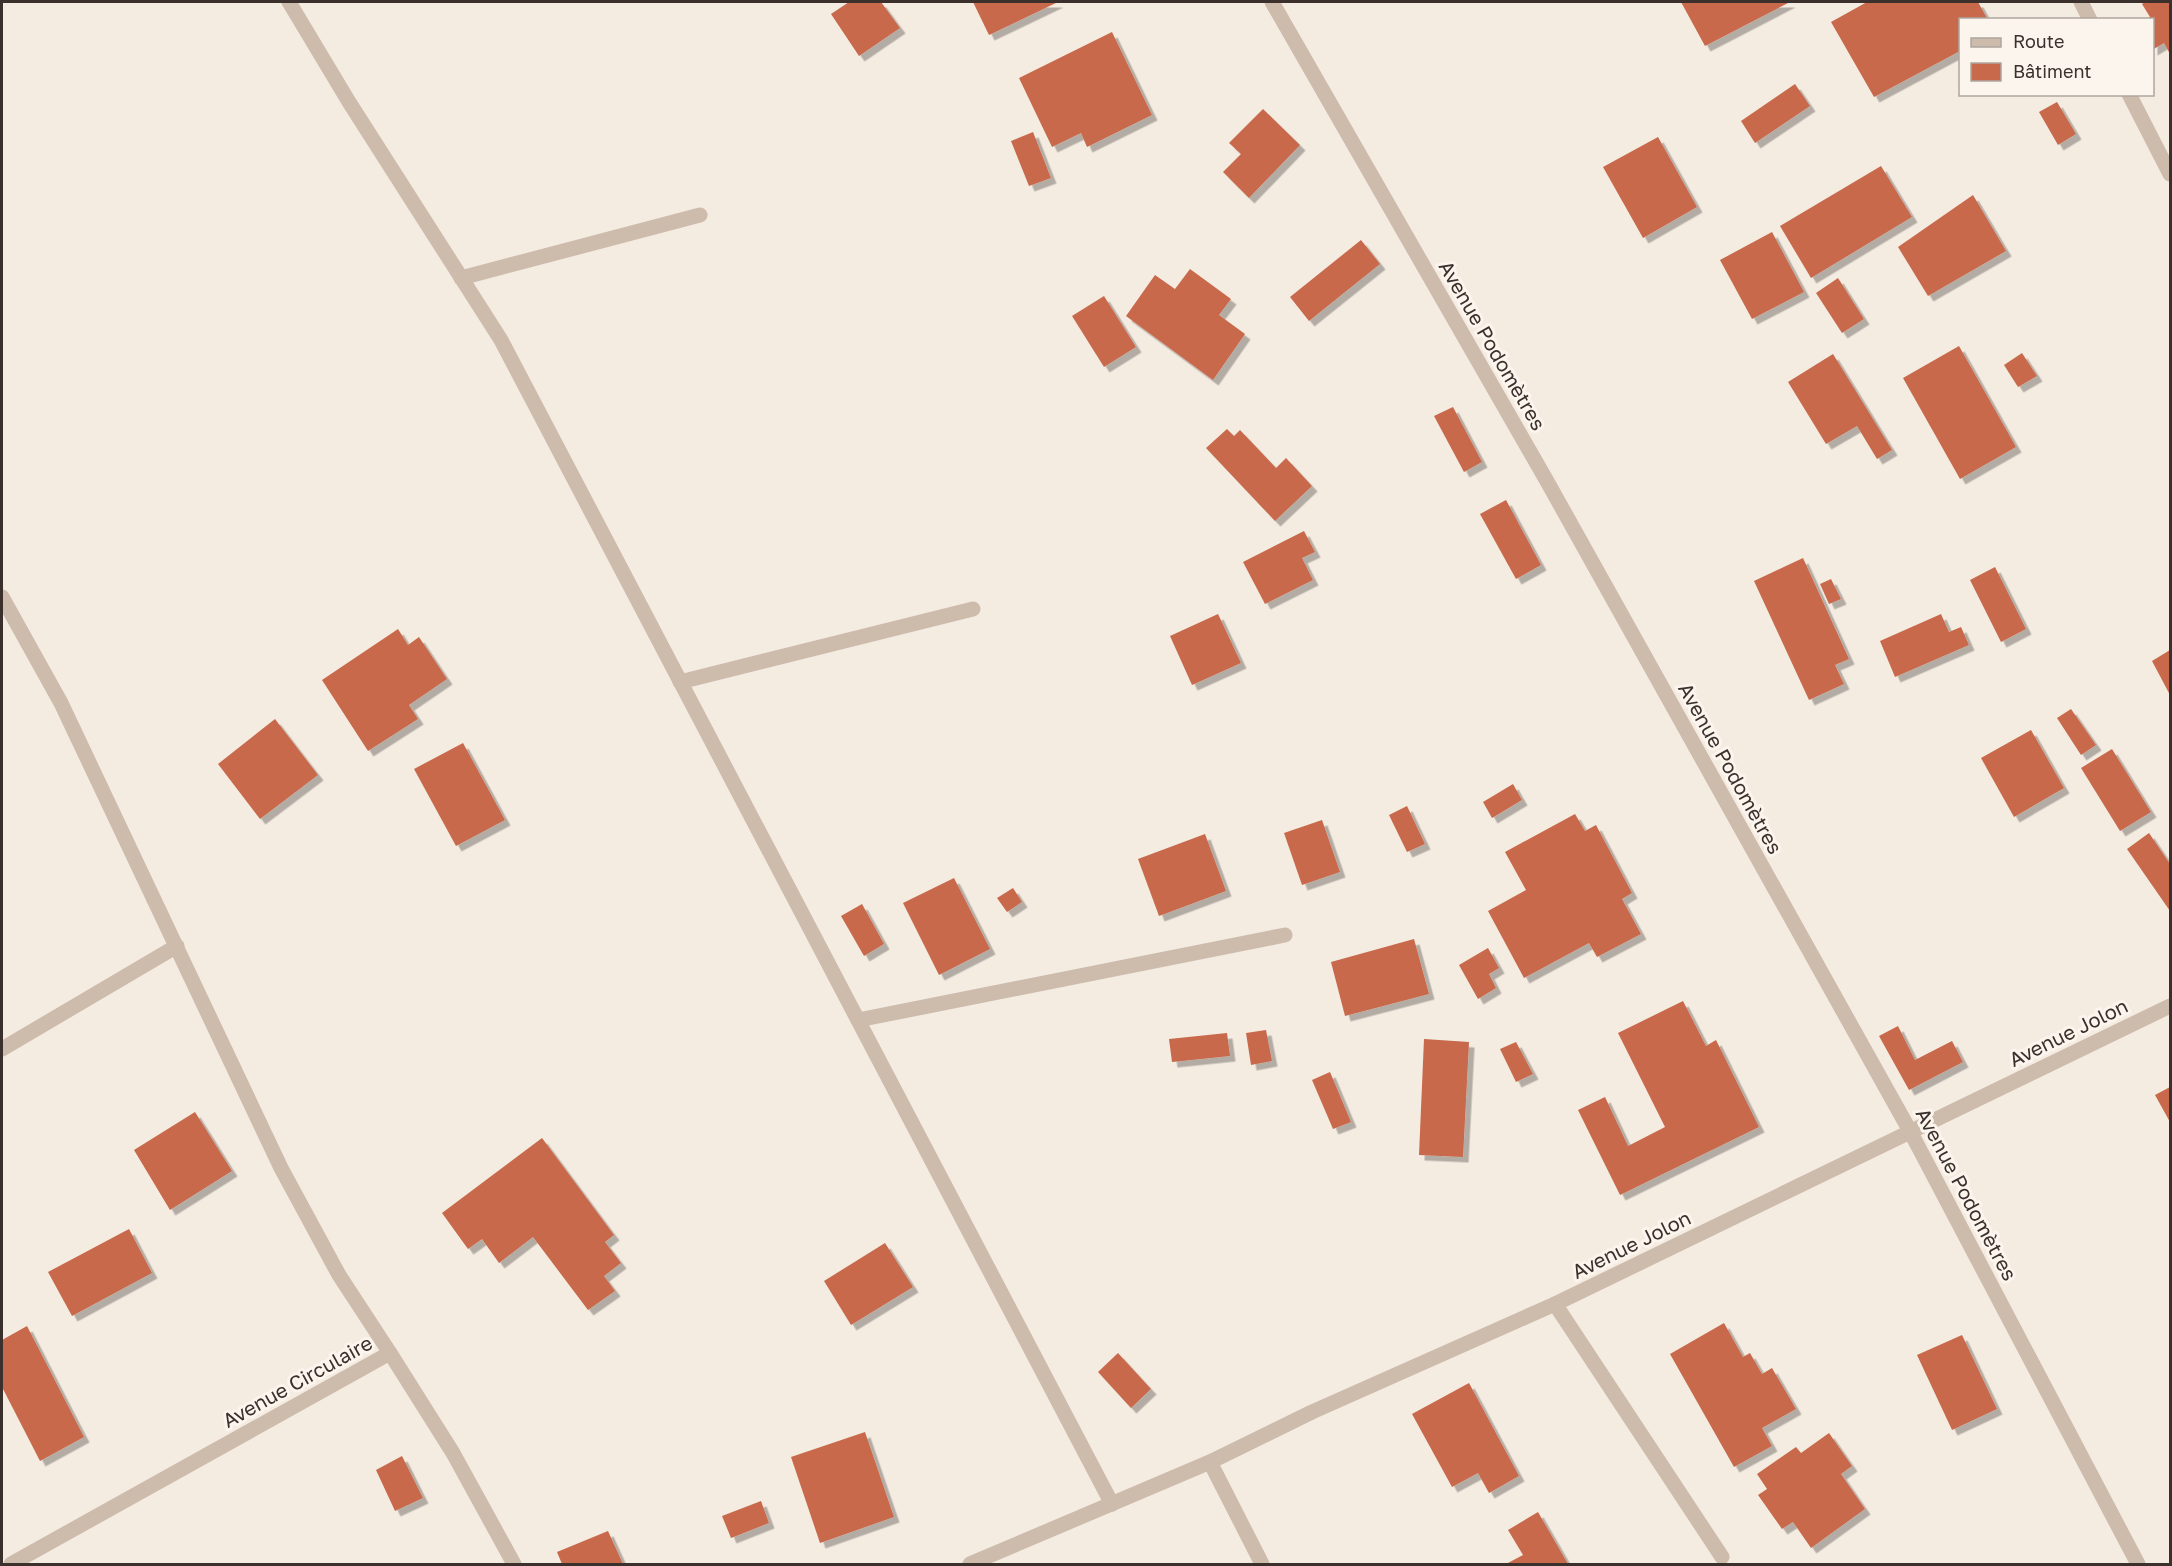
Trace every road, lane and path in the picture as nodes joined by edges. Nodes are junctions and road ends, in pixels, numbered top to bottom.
1 (289, 2) edge
2 (1272, 2) edge
3 (2081, 2) edge
4 (2089, 18) edge
5 (2130, 96) edge
6 (2170, 174) edge
7 (699, 215) dead end
8 (461, 278) junction
9 (2, 597) edge
10 (973, 609) dead end
11 (680, 682) junction
12 (1285, 935) dead end
13 (177, 946) junction
14 (2170, 1006) edge
15 (858, 1020) junction
16 (2, 1049) edge
17 (1910, 1131) junction
18 (1555, 1304) junction
19 (390, 1353) junction
20 (1210, 1462) junction
21 (1112, 1504) junction
22 (1722, 1557) dead end
23 (10, 1564) edge
24 (514, 1564) edge
25 (970, 1564) edge
26 (1262, 1564) edge
27 (2138, 1564) edge

1 - 8 street
2 - 17 street, Avenue Podomètres
3 - 4 street
5 - 6 street
7 - 8 street
8 - 11 street
9 - 13 street
10 - 11 street
11 - 15 street
12 - 15 street
13 - 16 street
13 - 19 street
14 - 17 street, Avenue Jolon
15 - 21 street
17 - 18 street, Avenue Jolon
17 - 27 street, Avenue Podomètres
18 - 20 street, Avenue Jolon
18 - 22 street
19 - 23 street, Avenue Circulaire
19 - 24 street, Avenue Circulaire
20 - 21 street, Avenue Jolon
20 - 26 street
21 - 25 street, Avenue Jolon

